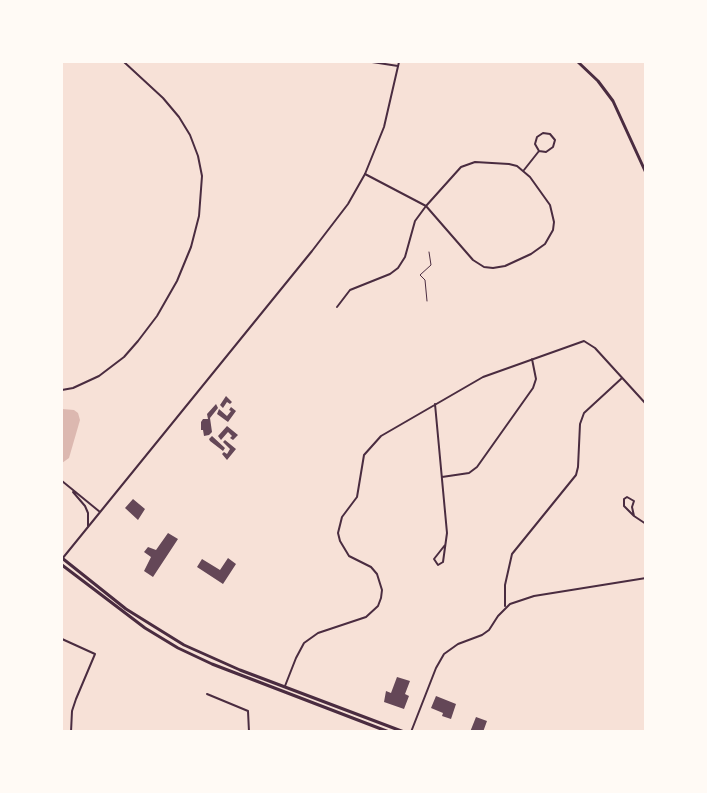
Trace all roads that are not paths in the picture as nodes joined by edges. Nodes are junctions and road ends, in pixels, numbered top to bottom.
1 (124, 62) edge
2 (303, 62) edge
3 (337, 62) edge
4 (372, 62) edge
5 (399, 62) edge
6 (578, 62) edge
7 (398, 66) junction
8 (539, 150) junction
9 (524, 170) junction
10 (645, 173) edge
11 (365, 174) junction
12 (426, 206) junction
13 (337, 307) dead end
14 (532, 359) junction
15 (622, 378) junction
16 (62, 390) edge
17 (435, 404) junction
18 (645, 404) edge
19 (442, 477) junction
20 (62, 482) edge
21 (69, 488) junction
22 (100, 512) junction
23 (634, 516) junction
24 (645, 524) edge
25 (88, 527) junction
26 (445, 545) junction
27 (62, 559) edge
28 (62, 565) edge
29 (645, 578) edge
30 (505, 608) junction
31 (62, 639) edge
32 (284, 687) junction
33 (207, 694) dead end
34 (71, 732) edge
35 (249, 732) edge
36 (389, 732) edge
37 (404, 732) edge
38 (411, 732) edge

1 - 16 street
2 - 3 street
4 - 7 street
5 - 7 street
6 - 10 main road
7 - 11 street
8 - 8 street
8 - 9 street
9 - 12 street
9 - 12 street
11 - 12 street
11 - 22 street
12 - 13 street
14 - 15 street
14 - 17 street
14 - 19 street
15 - 18 street
15 - 30 street
17 - 19 street
17 - 32 street
19 - 26 street
20 - 21 street
21 - 22 street
21 - 25 street
22 - 25 street
23 - 23 street
23 - 24 street
25 - 27 street
26 - 26 street
27 - 32 main road
28 - 36 main road
29 - 30 street
30 - 38 street
31 - 34 street
32 - 37 main road
33 - 35 street

